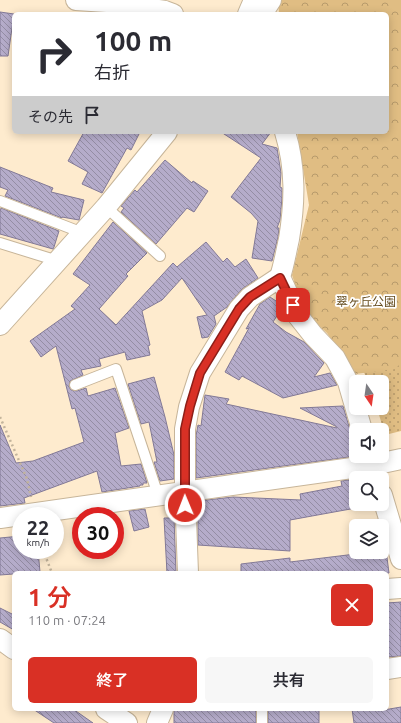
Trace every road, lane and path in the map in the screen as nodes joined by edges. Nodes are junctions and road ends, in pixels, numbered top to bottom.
1 (76, 0) edge
2 (254, 0) edge
3 (271, 0) edge
4 (168, 12) edge
5 (249, 12) edge
6 (263, 12) edge
7 (165, 134) edge
8 (285, 134) edge
9 (0, 201) edge
10 (106, 207) junction
11 (83, 233) junction
12 (0, 243) edge
13 (160, 256) dead end
14 (58, 261) junction
15 (280, 278) junction
16 (1, 322) edge
17 (75, 385) dead end
18 (0, 417) edge
19 (360, 423) edge
20 (401, 459) edge
21 (373, 466) edge
22 (185, 491) junction
23 (158, 495) junction
24 (32, 507) edge
25 (64, 509) edge
26 (387, 511) edge
27 (12, 516) edge
28 (0, 518) edge
29 (47, 559) edge
30 (401, 559) edge
31 (51, 571) edge
32 (188, 571) edge
33 (401, 588) edge
34 (389, 589) edge
35 (0, 640) edge
36 (12, 648) edge
37 (401, 667) edge
38 (389, 669) edge
39 (109, 711) edge
40 (162, 711) edge
41 (262, 711) edge
42 (127, 723) edge
43 (157, 723) edge
44 (262, 723) edge

1 - 4 street
2 - 5 street
3 - 6 street
7 - 10 street
8 - 15 street
9 - 11 lane
10 - 11 street
10 - 13 lane
11 - 14 street
12 - 14 lane
14 - 16 street
15 - 19 street
15 - 22 street
17 - 23 lane
18 - 24 path
20 - 21 street
21 - 22 street
22 - 23 street
22 - 32 street
23 - 25 street
26 - 30 street
27 - 28 street
29 - 31 path
33 - 34 street
35 - 36 street
37 - 38 street
39 - 42 street
40 - 43 street
41 - 44 lane

